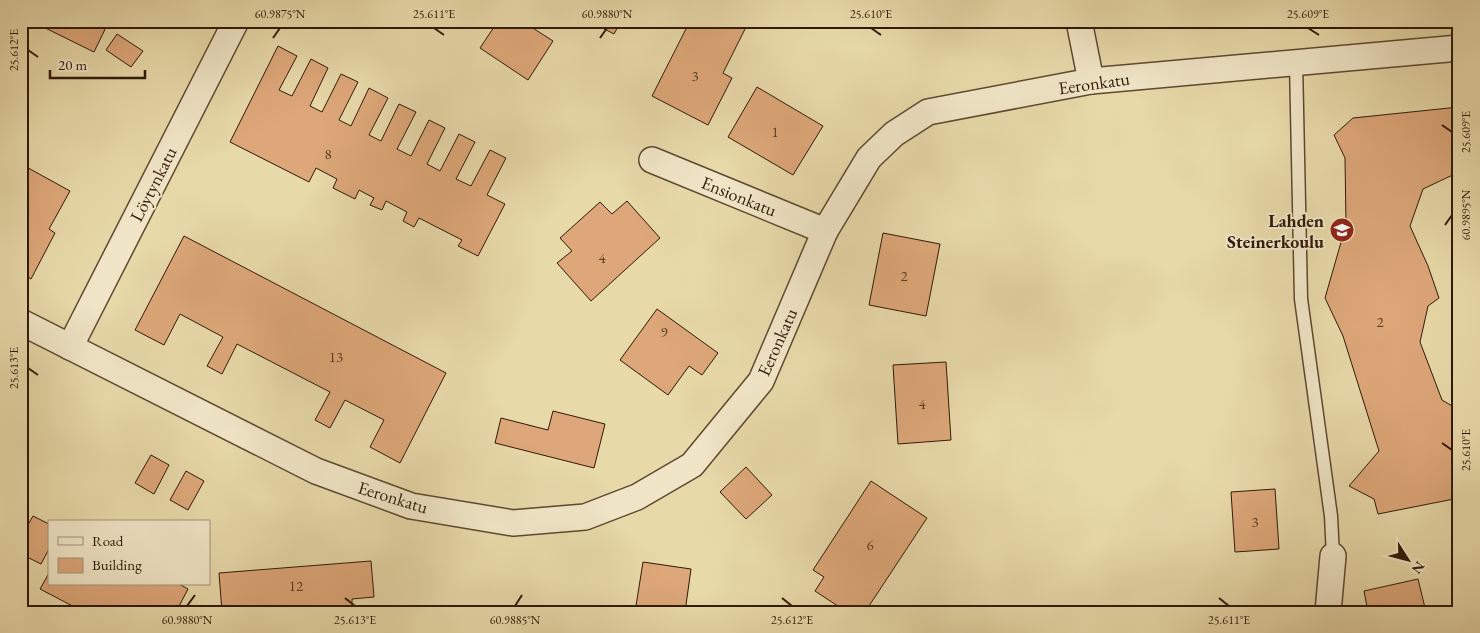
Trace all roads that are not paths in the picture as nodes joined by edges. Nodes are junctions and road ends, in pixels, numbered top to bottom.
1 (236, 21) edge
2 (1080, 21) edge
3 (1459, 48) edge
4 (1296, 62) junction
5 (1092, 82) junction
6 (652, 160) dead end
7 (825, 231) junction
8 (21, 322) edge
9 (70, 347) junction
10 (1333, 556) joint
11 (1328, 612) edge

1 - 9 street, Löytynkatu
2 - 5 street
3 - 4 street, Eeronkatu
4 - 5 street, Eeronkatu
4 - 10 lane
5 - 7 street, Eeronkatu
6 - 7 street, Ensionkatu
7 - 9 street, Eeronkatu
8 - 9 street, Eeronkatu
10 - 11 street

